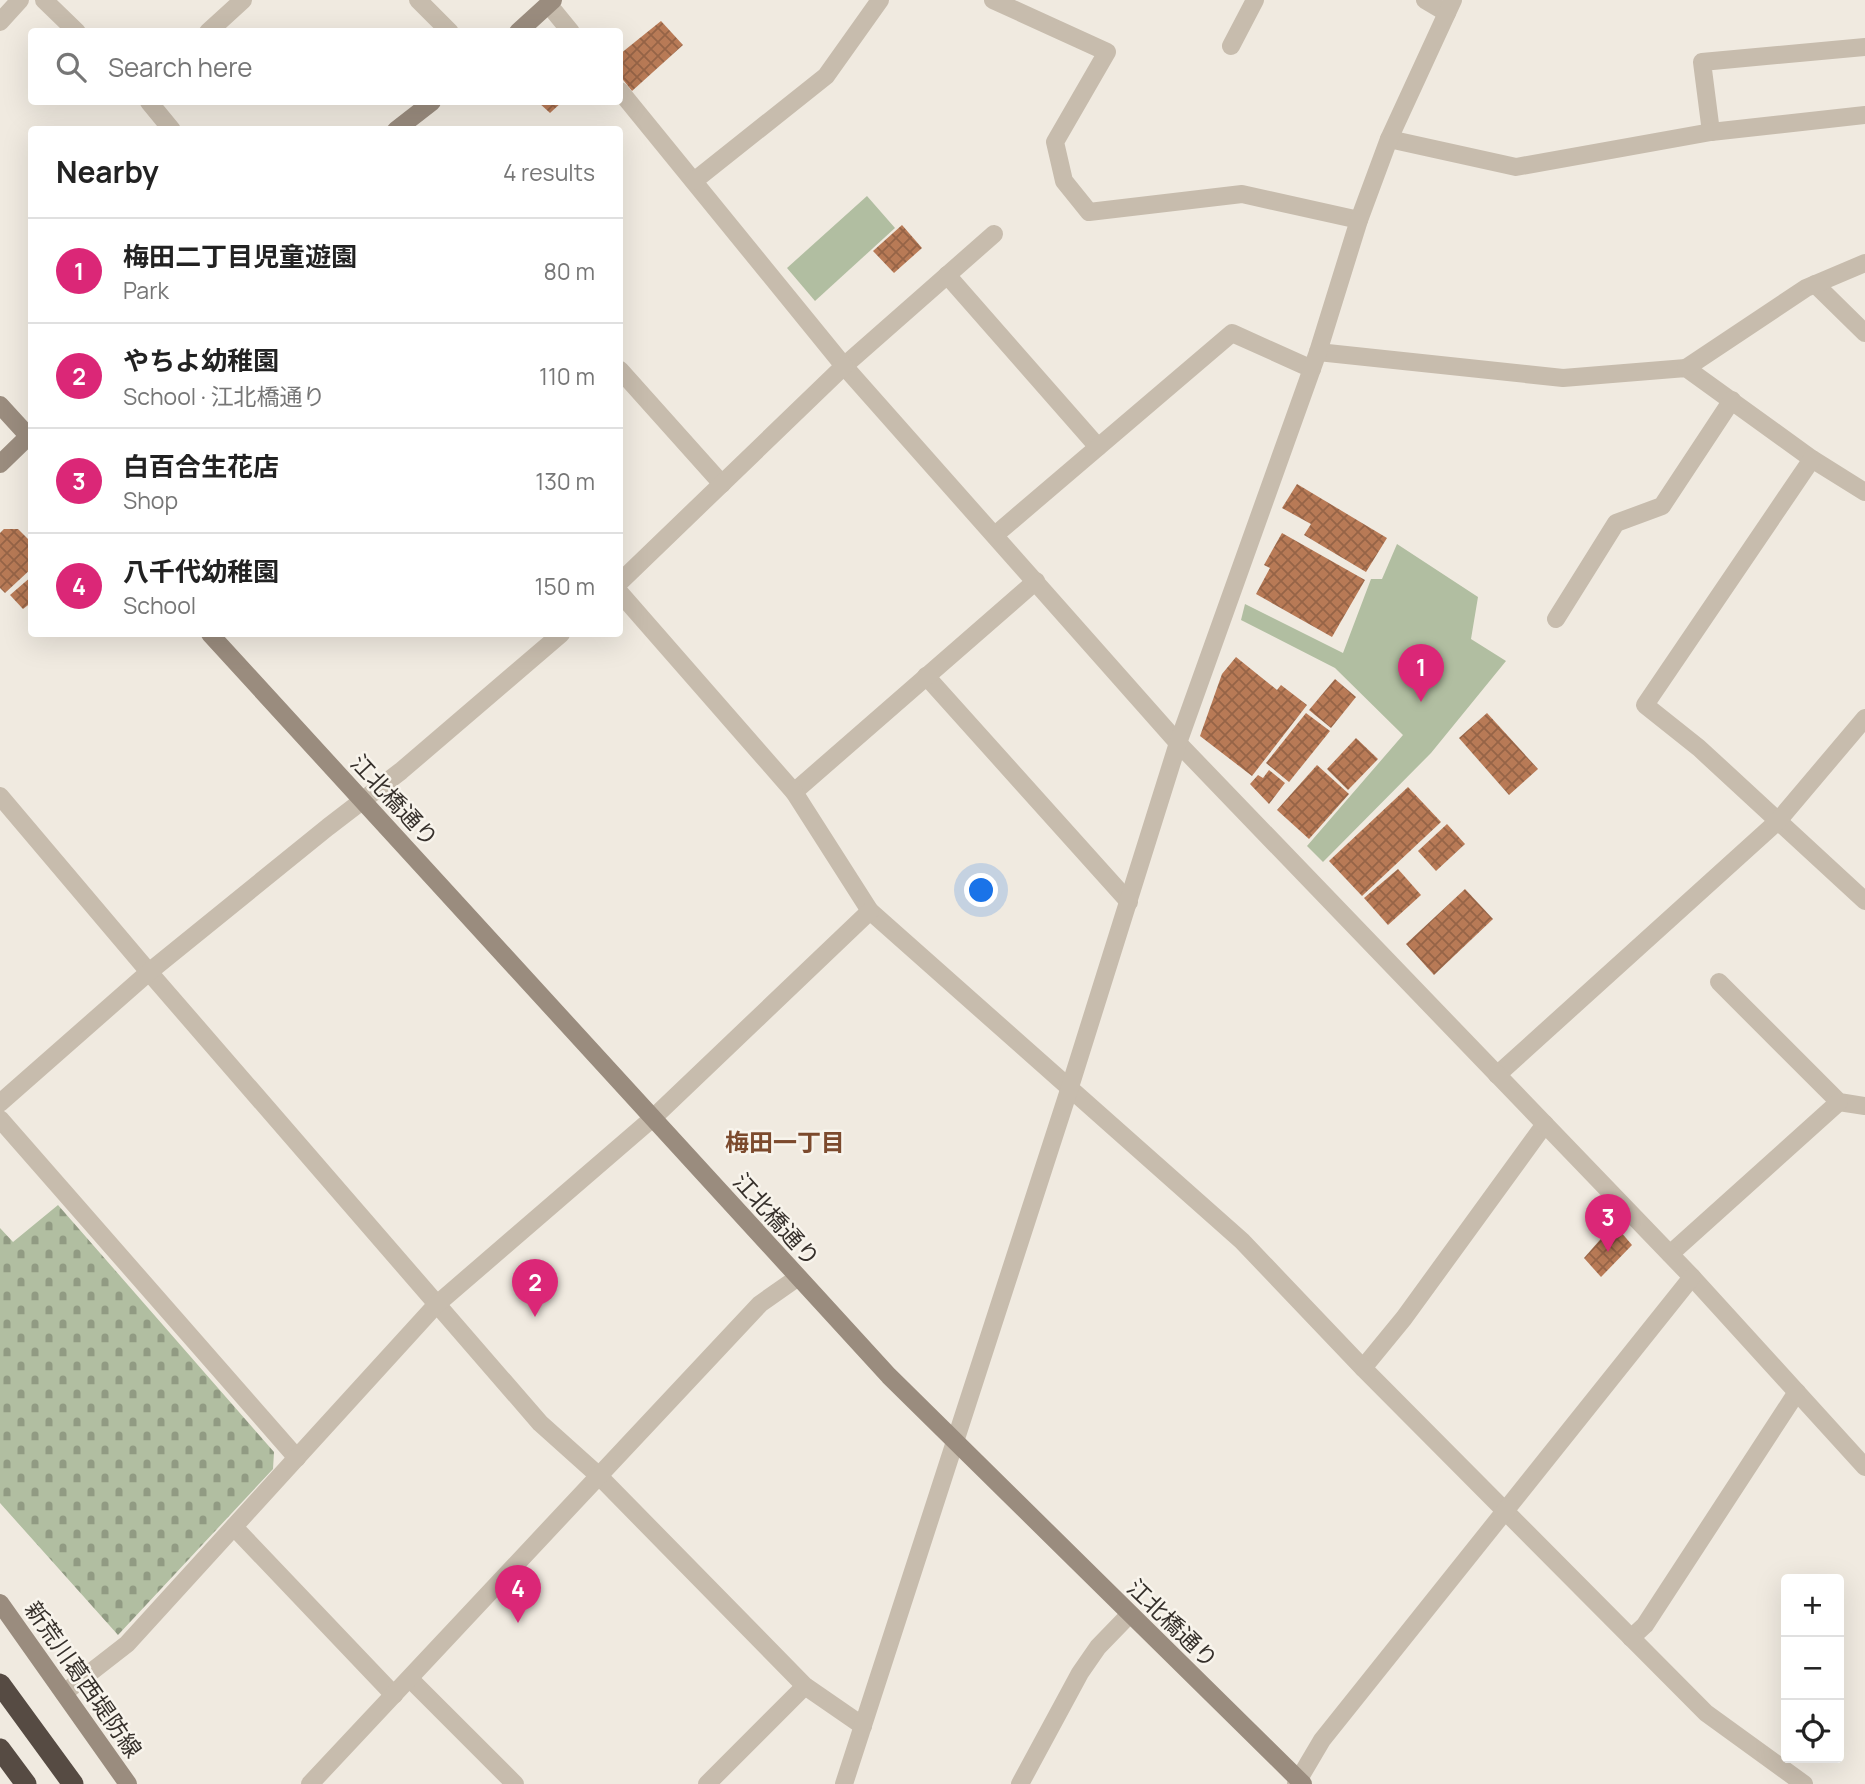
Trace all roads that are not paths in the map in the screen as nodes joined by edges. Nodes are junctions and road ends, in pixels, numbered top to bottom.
1 (20, 0) edge
2 (44, 0) edge
3 (243, 0) edge
4 (418, 0) edge
5 (880, 0) edge
6 (993, 0) edge
7 (1255, 0) edge
8 (1425, 0) edge
9 (551, 3) edge
10 (1450, 6) edge
11 (0, 22) edge
12 (74, 28) edge
13 (212, 28) edge
14 (446, 28) edge
15 (523, 28) edge
16 (567, 28) edge
17 (1231, 47) dead end
18 (1865, 47) edge
19 (623, 95) edge
20 (152, 105) edge
21 (428, 105) edge
22 (1865, 115) edge
23 (170, 126) edge
24 (402, 126) edge
25 (1711, 132) junction
26 (1388, 139) junction
27 (694, 181) junction
28 (1359, 220) junction
29 (994, 234) dead end
30 (1865, 263) edge
31 (947, 275) junction
32 (1815, 284) junction
33 (1865, 332) edge
34 (1315, 360) junction
35 (844, 366) junction
36 (1686, 368) junction
37 (623, 373) edge
38 (1732, 400) junction
39 (0, 405) edge
40 (28, 435) edge
41 (28, 439) edge
42 (1098, 447) junction
43 (1812, 459) junction
44 (0, 464) edge
45 (722, 484) junction
46 (1865, 492) edge
47 (995, 535) junction
48 (623, 579) edge
49 (1036, 581) junction
50 (623, 596) edge
51 (1556, 620) dead end
52 (213, 637) edge
53 (557, 637) edge
54 (926, 676) junction
55 (1865, 718) edge
56 (1178, 743) junction
57 (794, 792) junction
58 (0, 796) edge
59 (363, 801) junction
60 (1778, 821) junction
61 (1865, 901) edge
62 (1129, 902) junction
63 (870, 911) junction
64 (149, 972) junction
65 (1719, 982) dead end
66 (1497, 1075) junction
67 (1070, 1087) junction
68 (1839, 1102) junction
69 (0, 1103) edge
70 (1865, 1106) edge
71 (654, 1118) junction
72 (0, 1119) edge
73 (1545, 1124) junction
74 (1670, 1254) junction
75 (1692, 1277) junction
76 (797, 1278) junction
77 (436, 1305) junction
78 (1363, 1368) junction
79 (1797, 1392) junction
80 (954, 1441) junction
81 (297, 1458) junction
82 (1865, 1467) edge
83 (598, 1475) junction
84 (1504, 1511) junction
85 (234, 1527) junction
86 (0, 1603) edge
87 (1129, 1615) junction
88 (1631, 1639) junction
89 (410, 1679) junction
90 (0, 1684) edge
91 (805, 1686) junction
92 (64, 1693) junction
93 (394, 1695) junction
94 (863, 1726) junction
95 (0, 1749) edge
96 (1792, 1781) edge
97 (1299, 1782) edge
98 (846, 1783) edge
99 (26, 1784) edge
100 (73, 1784) edge
101 (128, 1784) edge
102 (310, 1784) edge
103 (515, 1784) edge
104 (707, 1784) edge
105 (1020, 1784) edge

1 - 11 street
2 - 12 street
3 - 13 street
4 - 14 street
5 - 27 street
6 - 28 street
7 - 17 street
8 - 10 street
9 - 15 main road
9 - 16 street
10 - 26 street
18 - 25 street
19 - 27 street
20 - 23 street
21 - 24 main road
22 - 25 street
25 - 26 street
26 - 28 street
27 - 35 street
28 - 34 street
29 - 31 street
30 - 32 street
31 - 35 street
31 - 42 street
32 - 33 street
32 - 36 street
34 - 36 street
34 - 42 street
34 - 56 street
35 - 45 street
35 - 47 street
36 - 38 street
37 - 45 street
38 - 43 street
38 - 51 street
39 - 40 main road
41 - 44 main road
42 - 47 street
43 - 46 street
43 - 60 street
45 - 48 street
47 - 49 street
49 - 54 street
49 - 56 street
50 - 57 street
52 - 59 main road, 江北橋通り
53 - 59 street
54 - 57 street
54 - 62 street
55 - 60 street
56 - 62 street
56 - 66 street
57 - 63 street
58 - 64 street
59 - 64 street
59 - 71 main road, 江北橋通り
60 - 61 street
60 - 66 street
62 - 67 street
63 - 67 street
63 - 71 street
64 - 69 street
64 - 77 street
65 - 68 street
66 - 73 street
67 - 78 street
67 - 80 street
68 - 70 street
68 - 74 street
71 - 76 main road, 江北橋通り
71 - 77 street
72 - 81 street
73 - 74 street
73 - 78 street
74 - 75 street
75 - 79 street
75 - 84 street
76 - 80 main road, 江北橋通り
76 - 83 street
77 - 81 street
77 - 83 street
78 - 84 street
79 - 82 street
79 - 88 street
80 - 87 main road, 江北橋通り
80 - 94 street
81 - 85 street
83 - 89 street
83 - 91 street
84 - 88 street
84 - 97 street
85 - 92 street
85 - 93 street
86 - 92 main road, 新荒川葛西堤防線
87 - 97 main road, 江北橋通り
87 - 105 street
88 - 96 street
89 - 93 street
89 - 103 street
90 - 100 highway
91 - 94 street
91 - 104 street
92 - 101 main road, 新荒川葛西堤防線
93 - 102 street
94 - 98 street
95 - 99 highway

